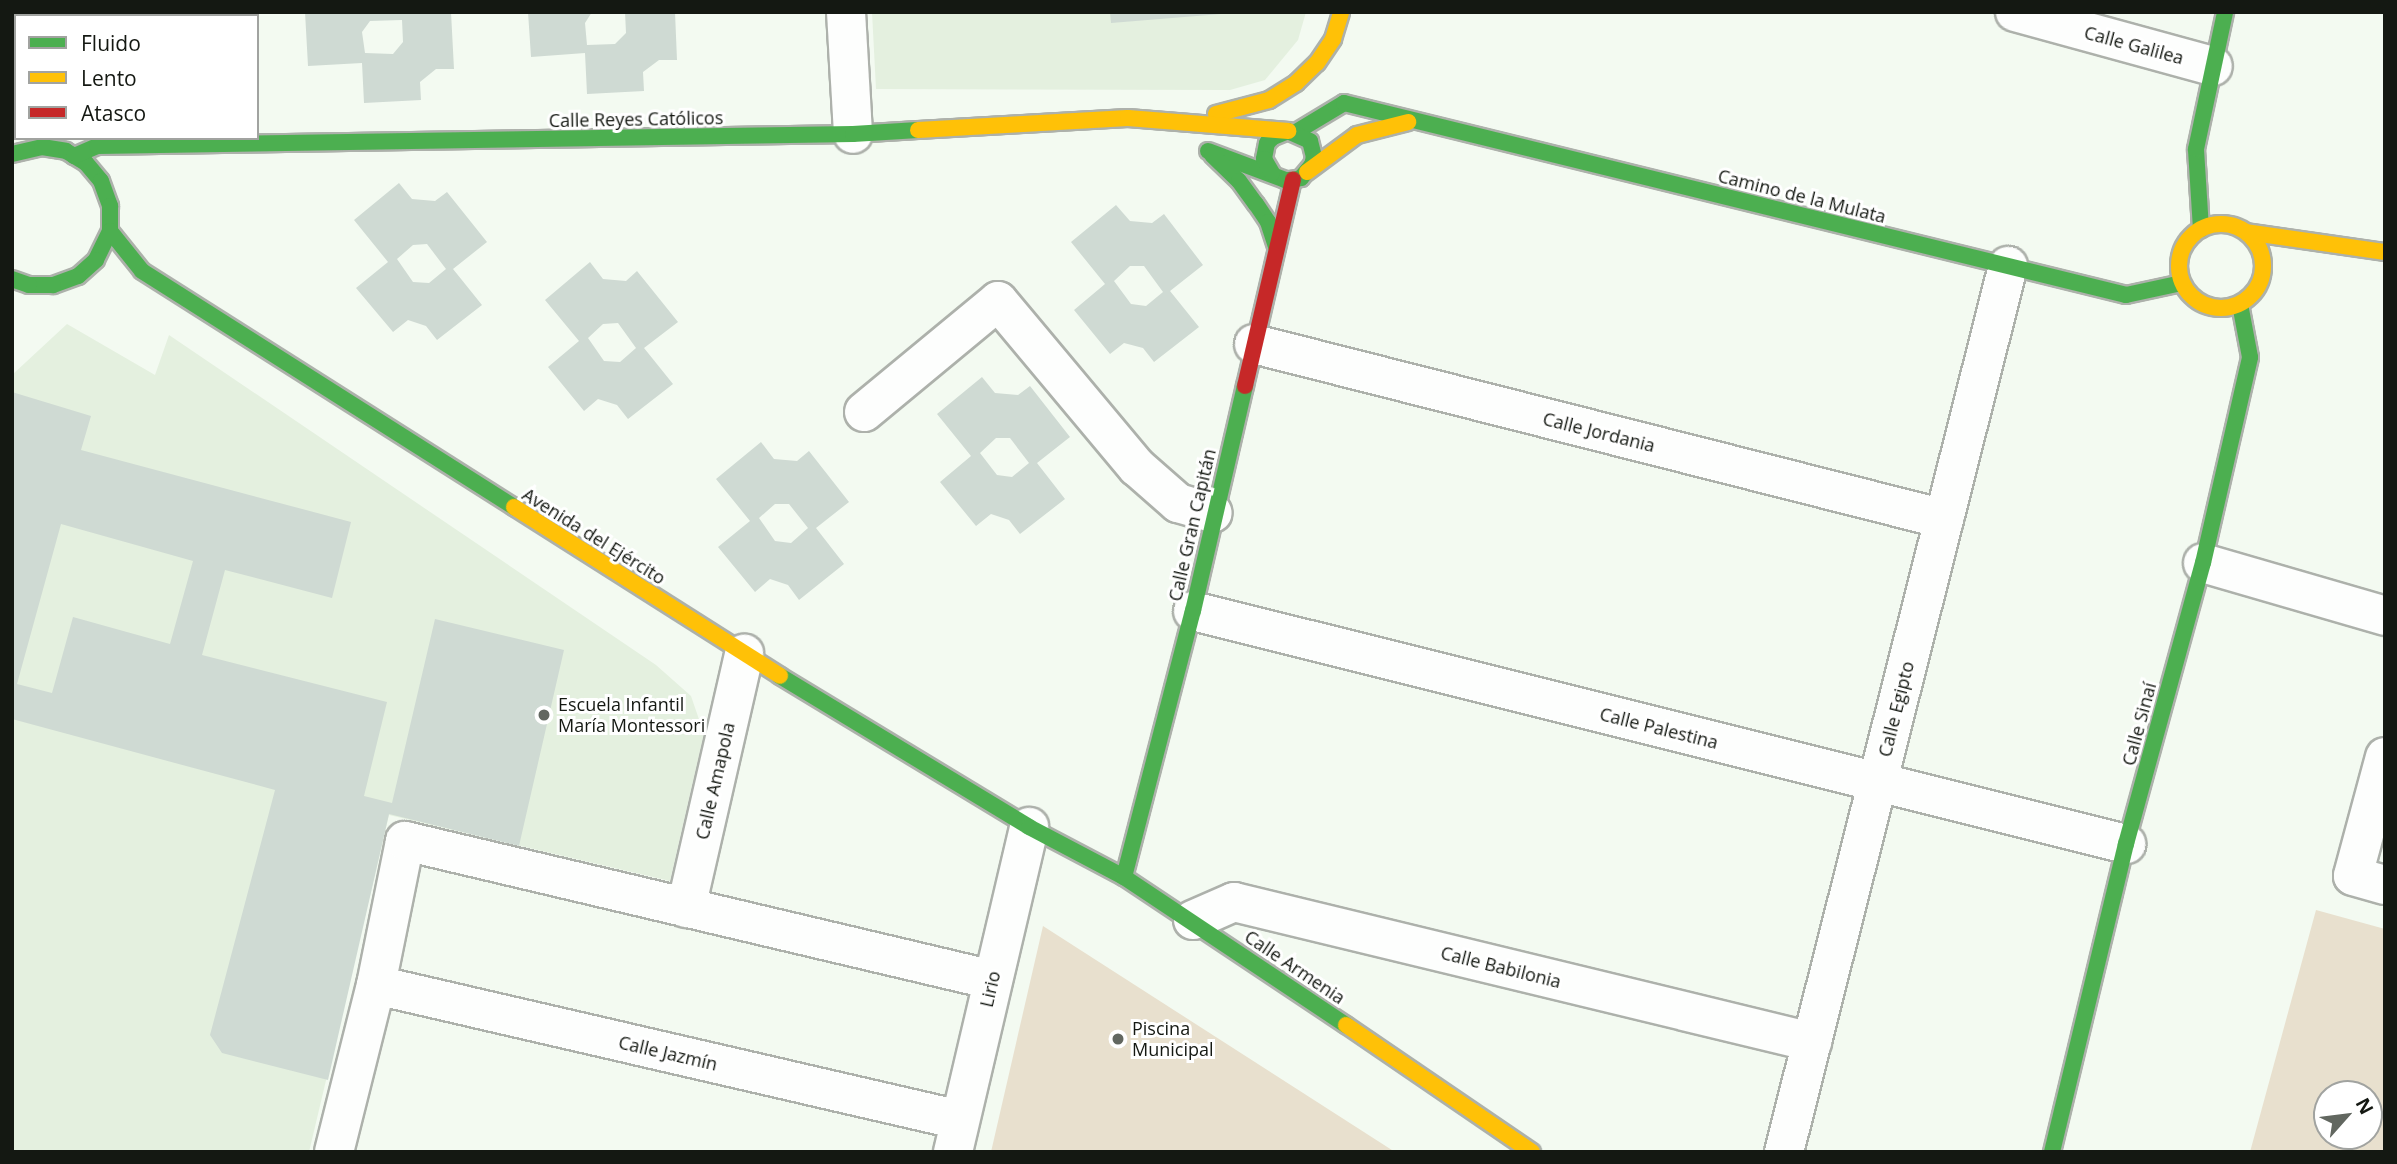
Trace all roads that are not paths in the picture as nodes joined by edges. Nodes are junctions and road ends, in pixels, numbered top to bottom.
1 (846, 12) edge
2 (1341, 12) edge
3 (2015, 12) edge
4 (2225, 12) edge
5 (2213, 66) junction
6 (1296, 83) junction
7 (1128, 118) junction
8 (1414, 120) junction
9 (1172, 121) junction
10 (853, 134) junction
11 (1281, 134) junction
12 (1196, 146) junction
13 (143, 147) junction
14 (42, 148) edge
15 (1272, 173) junction
16 (1300, 176) junction
17 (107, 196) junction
18 (2201, 229) junction
19 (110, 231) junction
20 (2246, 232) junction
21 (1277, 249) junction
22 (2385, 252) edge
23 (2008, 266) junction
24 (142, 271) junction
25 (82, 273) junction
26 (12, 279) edge
27 (2182, 283) junction
28 (29, 285) junction
29 (18, 304) dead end
30 (2240, 304) junction
31 (1254, 344) junction
32 (864, 412) dead end
33 (1213, 513) junction
34 (1944, 519) junction
35 (2203, 563) junction
36 (1193, 611) junction
37 (2385, 616) edge
38 (744, 654) junction
39 (2385, 757) edge
40 (1877, 783) junction
41 (1029, 827) junction
42 (2126, 844) junction
43 (1124, 877) junction
44 (2369, 880) edge
45 (686, 908) junction
46 (1193, 920) junction
47 (993, 980) junction
48 (376, 985) junction
49 (1812, 1042) junction
50 (956, 1136) edge
51 (334, 1152) edge
52 (1532, 1152) edge
53 (1784, 1152) edge
54 (2052, 1152) edge

1 - 10 street
2 - 6 street
3 - 5 street, Calle Galilea
4 - 5 street
5 - 18 street
6 - 9 street
6 - 11 street
7 - 9 street, Calle Reyes Católicos
7 - 10 street, Calle Reyes Católicos
7 - 12 street, Calle Reyes Católicos
8 - 11 street, Camino de la Mulata
8 - 16 street, Camino de la Mulata
8 - 23 street, Camino de la Mulata
9 - 11 street, Calle Reyes Católicos
10 - 13 street, Calle Reyes Católicos
11 - 15 street
11 - 16 street
12 - 15 street, Calle Reyes Católicos
12 - 21 street, Calle Reyes Católicos
13 - 14 street, Calle Reyes Católicos
13 - 17 street
14 - 17 street
15 - 16 street
16 - 21 street, Calle Gran Capitán
17 - 19 street
18 - 20 street
18 - 27 street
19 - 24 street, Avenida del Ejército
19 - 25 street
20 - 22 street
20 - 30 street
21 - 31 street, Calle Gran Capitán
23 - 27 street, Camino de la Mulata
23 - 34 street, Calle Egipto
24 - 25 street
24 - 38 street, Avenida del Ejército
25 - 28 street
26 - 28 street
27 - 30 street
28 - 29 street
30 - 35 street, Calle Sinaí
31 - 33 street, Calle Gran Capitán
31 - 34 street, Calle Jordania
32 - 33 street
33 - 36 street, Calle Gran Capitán
34 - 40 street, Calle Egipto
35 - 37 street
35 - 42 street, Calle Sinaí
36 - 40 street, Calle Palestina
36 - 43 street, Calle Gran Capitán
38 - 41 street, Avenida del Ejército
38 - 45 street, Calle Amapola
39 - 44 street
40 - 42 street, Calle Palestina
40 - 49 street, Calle Egipto
41 - 43 street, Calle Armenia
41 - 47 street, Lirio
42 - 54 street, Calle Sinaí
43 - 46 street, Calle Armenia
45 - 47 street
45 - 48 street
46 - 49 street, Calle Babilonia
46 - 52 street, Calle Armenia
47 - 50 street, Lirio
48 - 50 street, Calle Jazmín
48 - 51 street
49 - 53 street, Calle Egipto

